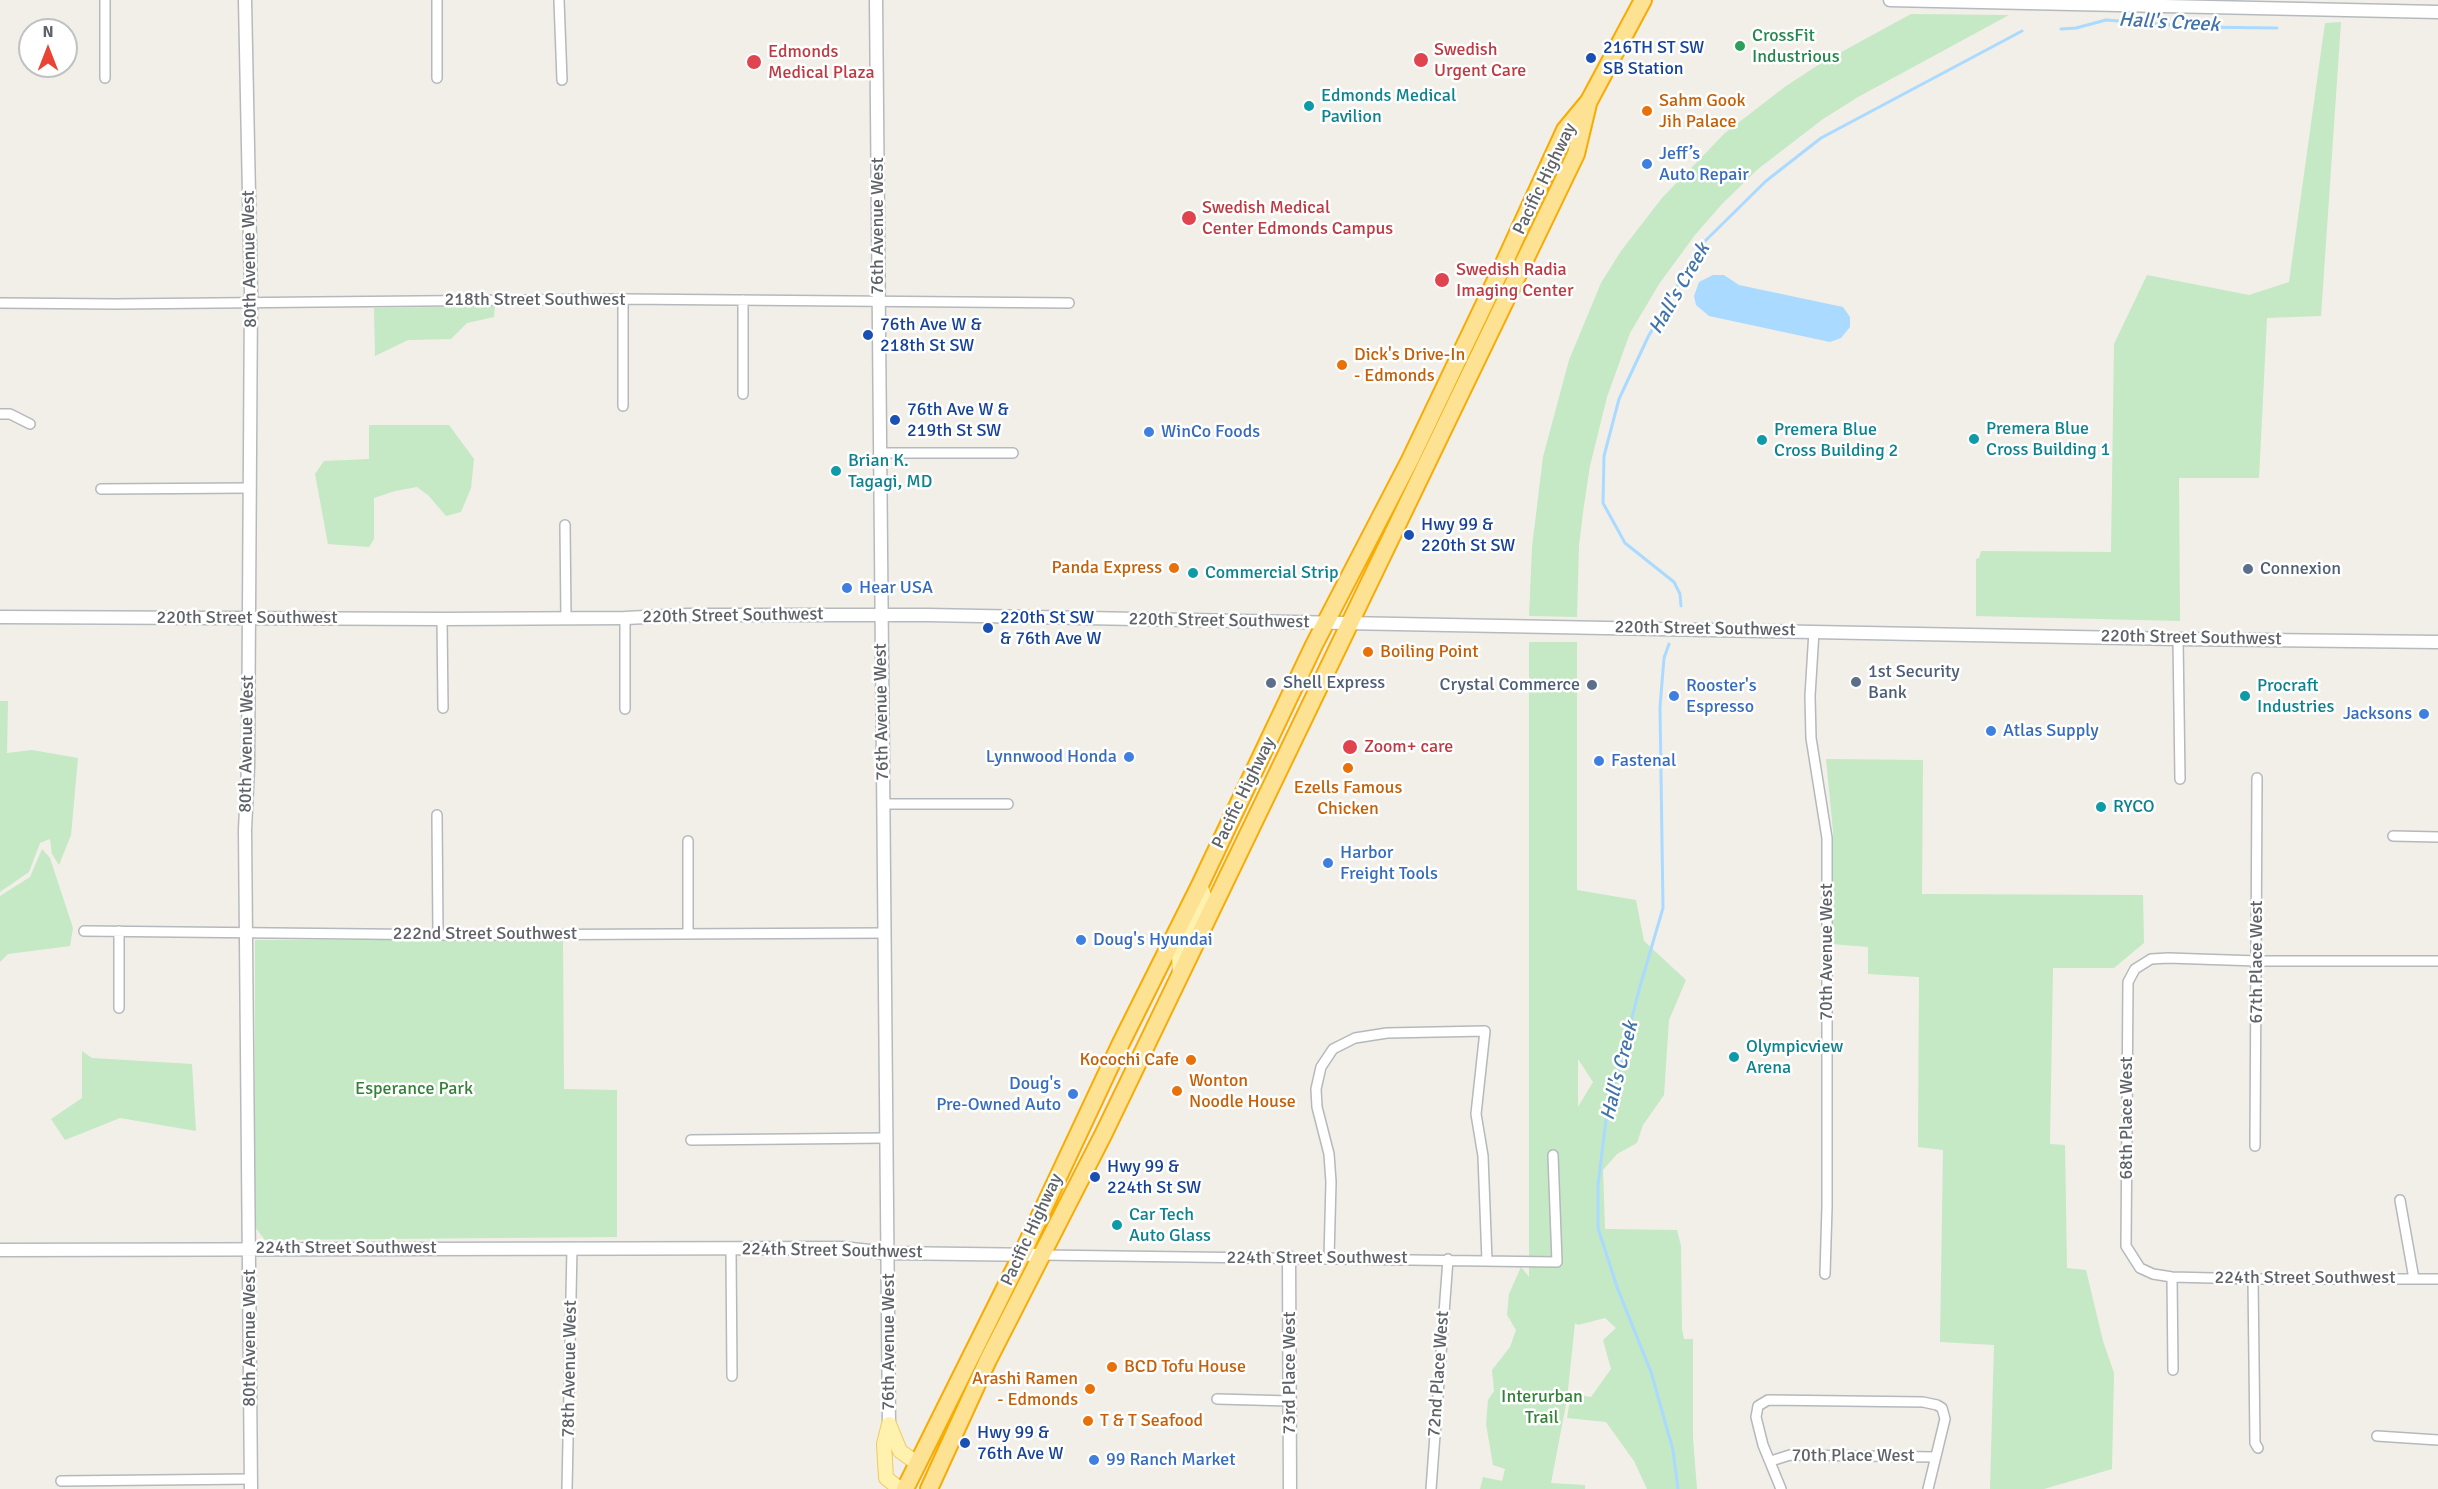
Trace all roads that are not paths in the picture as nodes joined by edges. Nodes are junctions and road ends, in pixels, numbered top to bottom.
1 (105, 0) edge
2 (245, 0) edge
3 (437, 0) edge
4 (559, 0) edge
5 (876, 0) edge
6 (1643, 0) edge
7 (1890, 0) edge
8 (2180, 3) edge
9 (2438, 12) edge
10 (105, 78) dead end
11 (437, 78) dead end
12 (562, 80) dead end
13 (1589, 101) junction
14 (623, 299) junction
15 (743, 300) junction
16 (879, 301) junction
17 (251, 302) junction
18 (0, 303) edge
19 (1070, 303) dead end
20 (743, 394) dead end
21 (623, 406) dead end
22 (0, 414) edge
23 (30, 424) dead end
24 (879, 453) junction
25 (1013, 453) dead end
26 (249, 488) junction
27 (101, 489) dead end
28 (565, 525) dead end
29 (881, 615) junction
30 (0, 617) edge
31 (248, 618) junction
32 (566, 618) junction
33 (625, 618) junction
34 (442, 619) junction
35 (1327, 622) junction
36 (1350, 623) junction
37 (1814, 631) junction
38 (2178, 639) junction
39 (2438, 642) edge
40 (443, 708) dead end
41 (625, 709) dead end
42 (2257, 778) dead end
43 (2180, 779) dead end
44 (884, 804) junction
45 (1008, 804) dead end
46 (437, 815) dead end
47 (2392, 836) dead end
48 (2438, 837) edge
49 (688, 841) dead end
50 (1200, 885) junction
51 (84, 931) dead end
52 (119, 931) junction
53 (245, 931) junction
54 (885, 933) junction
55 (438, 934) junction
56 (688, 934) junction
57 (2257, 960) junction
58 (2438, 961) edge
59 (1180, 975) junction
60 (119, 1008) dead end
61 (887, 1138) junction
62 (691, 1140) dead end
63 (2255, 1146) dead end
64 (1553, 1155) dead end
65 (2400, 1200) dead end
66 (888, 1223) junction
67 (572, 1248) junction
68 (249, 1249) junction
69 (731, 1249) junction
70 (0, 1250) edge
71 (888, 1253) junction
72 (906, 1253) junction
73 (1022, 1254) junction
74 (1041, 1255) junction
75 (1289, 1257) junction
76 (1329, 1258) junction
77 (1448, 1259) junction
78 (1487, 1261) junction
79 (1825, 1274) dead end
80 (2172, 1276) junction
81 (2253, 1279) junction
82 (2414, 1279) junction
83 (2438, 1279) edge
84 (2173, 1370) dead end
85 (732, 1376) dead end
86 (1217, 1399) dead end
87 (1290, 1401) junction
88 (889, 1424) junction
89 (2377, 1436) dead end
90 (2438, 1440) edge
91 (2258, 1448) dead end
92 (1935, 1457) junction
93 (1771, 1461) junction
94 (918, 1464) junction
95 (61, 1481) dead end
96 (251, 1484) edge
97 (567, 1489) edge
98 (900, 1489) edge
99 (905, 1489) edge
100 (929, 1489) edge
101 (1290, 1489) edge
102 (1431, 1489) edge
103 (1781, 1489) edge
104 (1928, 1489) edge

1 - 10 street
2 - 17 street, 80th Avenue West
3 - 11 street
4 - 12 street
5 - 16 street, 76th Avenue West
6 - 13 highway, Pacific Highway
7 - 8 street
8 - 9 street
13 - 35 highway, Pacific Highway
13 - 36 highway, Pacific Highway
14 - 15 street, 218th Street Southwest
14 - 17 street, 218th Street Southwest
14 - 21 street
15 - 16 street, 218th Street Southwest
15 - 20 street
16 - 19 street, 218th Street Southwest
16 - 24 street, 76th Avenue West
17 - 18 street, 218th Street Southwest
17 - 26 street, 80th Avenue West
22 - 23 street
24 - 25 street
24 - 29 street, 76th Avenue West
26 - 27 street
26 - 31 street, 80th Avenue West
28 - 32 street
29 - 33 street, 220th Street Southwest
29 - 35 street, 220th Street Southwest
29 - 44 street, 76th Avenue West
30 - 31 street, 220th Street Southwest
31 - 34 street, 220th Street Southwest
31 - 53 street, 80th Avenue West
32 - 33 street, 220th Street Southwest
32 - 34 street, 220th Street Southwest
33 - 41 street
34 - 40 street
35 - 36 street, 220th Street Southwest
35 - 50 highway, Pacific Highway
36 - 37 street, 220th Street Southwest
36 - 59 highway, Pacific Highway
37 - 38 street, 220th Street Southwest
37 - 79 street, 70th Avenue West
38 - 39 street, 220th Street Southwest
38 - 43 street
42 - 57 street, 67th Place West
44 - 45 street
44 - 54 street, 76th Avenue West
46 - 55 street
47 - 48 street
49 - 56 street
50 - 59 main road
50 - 73 highway, Pacific Highway
51 - 52 street, 222nd Street Southwest
52 - 53 street, 222nd Street Southwest
52 - 60 street
53 - 55 street, 222nd Street Southwest
53 - 68 street, 80th Avenue West
54 - 56 street, 222nd Street Southwest
54 - 61 street, 76th Avenue West
55 - 56 street, 222nd Street Southwest
57 - 58 street
57 - 63 street, 67th Place West
57 - 80 street, 68th Place West
59 - 74 highway, Pacific Highway
61 - 62 street
61 - 66 street, 76th Avenue West
64 - 78 street, 224th Street Southwest
65 - 82 street
66 - 71 street, 76th Avenue West
66 - 72 street
67 - 68 street, 224th Street Southwest
67 - 69 street, 224th Street Southwest
67 - 97 street, 78th Avenue West
68 - 70 street, 224th Street Southwest
68 - 96 street, 80th Avenue West
69 - 71 street, 224th Street Southwest
69 - 85 street
71 - 72 street, 224th Street Southwest
71 - 88 street, 76th Avenue West
72 - 73 street, 224th Street Southwest
73 - 74 street, 224th Street Southwest
73 - 94 highway, Pacific Highway
74 - 75 street, 224th Street Southwest
74 - 100 highway, Pacific Highway
75 - 76 street, 224th Street Southwest
75 - 87 street, 73rd Place West
76 - 77 street, 224th Street Southwest
76 - 78 street
77 - 78 street, 224th Street Southwest
77 - 102 street, 72nd Place West
80 - 81 street, 224th Street Southwest
80 - 84 street
81 - 82 street, 224th Street Southwest
81 - 91 street
82 - 83 street, 224th Street Southwest
86 - 87 street
87 - 101 street, 73rd Place West
88 - 94 main road
88 - 98 main road
89 - 90 street
92 - 93 street, 70th Place West
92 - 93 street, 70th Place West
92 - 104 street
93 - 103 street, 70th Place West
94 - 99 highway, Pacific Highway
95 - 96 street

